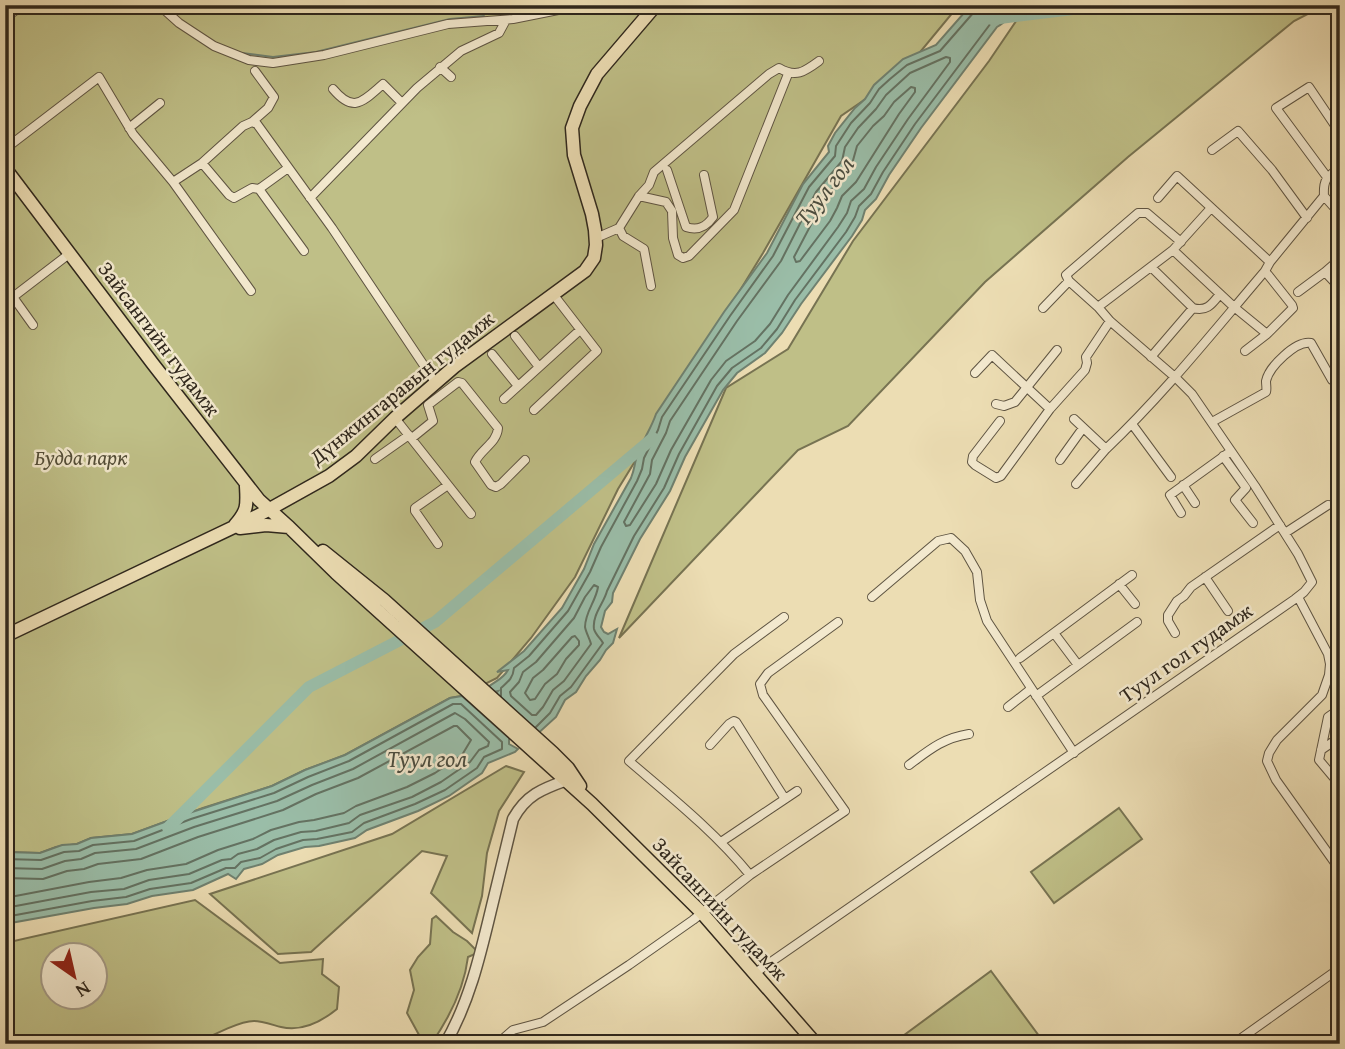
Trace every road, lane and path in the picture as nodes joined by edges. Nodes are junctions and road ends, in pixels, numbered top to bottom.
1 (23, 5) edge
2 (159, 5) edge
3 (583, 5) edge
4 (656, 5) edge
5 (8, 13) edge
6 (506, 20) junction
7 (819, 61) dead end
8 (440, 67) junction
9 (255, 71) dead end
10 (788, 74) junction
11 (452, 77) dead end
12 (333, 89) dead end
13 (160, 103) dead end
14 (402, 103) junction
15 (251, 122) junction
16 (129, 128) junction
17 (1340, 133) edge
18 (5, 149) edge
19 (1212, 150) dead end
20 (202, 163) junction
21 (288, 167) junction
22 (1340, 167) edge
23 (5, 168) edge
24 (667, 170) dead end
25 (704, 175) dead end
26 (1327, 177) junction
27 (173, 182) junction
28 (259, 189) junction
29 (639, 196) junction
30 (1324, 197) junction
31 (310, 198) junction
32 (1158, 198) dead end
33 (1211, 208) junction
34 (1340, 214) edge
35 (1307, 218) junction
36 (619, 228) junction
37 (596, 238) junction
38 (1181, 242) junction
39 (1173, 250) junction
40 (304, 251) dead end
41 (69, 254) junction
42 (1340, 259) edge
43 (1270, 262) junction
44 (1151, 267) junction
45 (1265, 271) junction
46 (1325, 272) junction
47 (1069, 281) junction
48 (651, 286) dead end
49 (1340, 288) edge
50 (251, 291) dead end
51 (1298, 292) dead end
52 (553, 294) junction
53 (1220, 294) junction
54 (9, 300) edge
55 (1098, 307) junction
56 (1234, 307) junction
57 (1043, 308) dead end
58 (1193, 308) junction
59 (1110, 321) junction
60 (33, 325) dead end
61 (580, 330) junction
62 (1267, 334) junction
63 (514, 336) dead end
64 (1056, 350) dead end
65 (1245, 351) dead end
66 (492, 354) dead end
67 (1151, 357) junction
68 (538, 367) junction
69 (975, 373) dead end
70 (1176, 378) junction
71 (1340, 379) edge
72 (435, 382) junction
73 (518, 386) junction
74 (1026, 386) junction
75 (504, 399) dead end
76 (996, 404) dead end
77 (1050, 409) junction
78 (534, 410) dead end
79 (395, 418) junction
80 (1074, 419) dead end
81 (1000, 421) dead end
82 (1212, 422) junction
83 (1132, 424) junction
84 (1083, 428) junction
85 (410, 437) junction
86 (1106, 449) junction
87 (1227, 453) junction
88 (375, 459) dead end
89 (525, 460) dead end
90 (1060, 460) dead end
91 (1171, 477) dead end
92 (1076, 484) dead end
93 (448, 485) junction
94 (1183, 485) junction
95 (246, 486) junction
96 (1195, 503) dead end
97 (1328, 505) dead end
98 (270, 510) junction
99 (1181, 513) dead end
100 (471, 514) dead end
101 (1253, 523) dead end
102 (289, 527) junction
103 (232, 528) junction
104 (1282, 529) junction
105 (438, 544) dead end
106 (1132, 575) dead end
107 (1205, 577) junction
108 (1119, 584) junction
109 (872, 597) dead end
110 (1298, 597) junction
111 (1135, 604) dead end
112 (1228, 611) dead end
113 (784, 617) dead end
114 (838, 622) dead end
115 (1138, 622) dead end
116 (1054, 633) junction
117 (1175, 633) dead end
118 (5, 636) edge
119 (1020, 658) dead end
120 (1078, 665) junction
121 (1033, 692) junction
122 (1008, 707) dead end
123 (1338, 710) edge
124 (968, 734) dead end
125 (1340, 737) edge
126 (710, 745) dead end
127 (1321, 750) junction
128 (1074, 753) junction
129 (550, 758) junction
130 (909, 765) dead end
131 (567, 780) junction
132 (1340, 786) edge
133 (797, 791) dead end
134 (785, 799) junction
135 (592, 804) junction
136 (721, 842) junction
137 (1340, 870) edge
138 (750, 875) junction
139 (702, 913) junction
140 (1340, 968) edge
141 (755, 973) junction
142 (445, 1044) edge
143 (497, 1044) edge
144 (816, 1044) edge
145 (1233, 1044) edge

1 - 5 street
2 - 6 street
3 - 6 street
4 - 37 main road
6 - 8 street
7 - 10 street
8 - 11 street
8 - 14 street
9 - 15 street
10 - 29 street
10 - 29 street
12 - 14 street
13 - 16 street
14 - 31 street
15 - 20 street
15 - 21 street
16 - 18 street
16 - 27 street
17 - 26 street
19 - 35 street
20 - 27 street
20 - 28 street
21 - 28 street
21 - 31 street
22 - 26 street
23 - 41 main road, Зайсангийн гудамж
24 - 25 street
26 - 30 street
27 - 50 street
28 - 40 street
29 - 36 street
30 - 34 street
30 - 35 street
31 - 72 street
32 - 33 street
33 - 38 street
33 - 43 street
35 - 43 street
36 - 37 street
36 - 48 street
37 - 52 main road, Дүнжингаравын гудамж
38 - 39 street
38 - 47 street
39 - 44 street
39 - 53 street
41 - 54 street
41 - 95 main road, Зайсангийн гудамж
42 - 46 street
43 - 45 street
44 - 55 street
44 - 58 street
45 - 56 street
45 - 62 street
46 - 49 street
46 - 51 street
47 - 55 street
47 - 57 street
52 - 61 street
52 - 72 main road, Дүнжингаравын гудамж
53 - 56 street
53 - 58 street
54 - 60 street
55 - 59 street
56 - 62 street
56 - 70 street
58 - 67 street
59 - 67 street
59 - 77 street
61 - 68 street
61 - 78 street
62 - 65 street
63 - 68 street
64 - 74 street
66 - 73 street
67 - 70 street
68 - 73 street
69 - 74 street
70 - 82 street
70 - 83 street
71 - 82 street
72 - 79 main road, Дүнжингаравын гудамж
73 - 75 street
74 - 76 street
74 - 77 street
77 - 81 street
79 - 85 street
79 - 98 main road, Дүнжингаравын гудамж
80 - 84 street
82 - 87 street
83 - 86 street
83 - 91 street
84 - 86 street
84 - 90 street
85 - 88 street
85 - 89 street
85 - 93 street
86 - 92 street
87 - 94 street
87 - 101 street
87 - 104 street
93 - 100 street
93 - 105 street
94 - 96 street
94 - 99 street
95 - 98 main road, Зайсангийн гудамж
95 - 103 main road
97 - 104 street
98 - 102 main road, Зайсангийн гудамж
98 - 103 main road, Дүнжингаравын гудамж
102 - 103 main road
102 - 129 main road, Зайсангийн гудамж
103 - 118 main road, Дүнжингаравын гудамж
104 - 107 street
104 - 110 street
106 - 108 street
107 - 112 street
107 - 117 street
108 - 111 street
108 - 116 street
109 - 121 street
110 - 128 street, Туул гол гудамж
110 - 137 street
113 - 136 street
114 - 138 street
115 - 120 street
116 - 119 street
116 - 120 street
120 - 121 street
121 - 122 street
121 - 128 street
123 - 127 street
124 - 130 street
125 - 127 street
126 - 134 street
127 - 132 street
128 - 141 street, Туул гол гудамж
129 - 131 main road, Зайсангийн гудамж
129 - 135 main road, Зайсангийн гудамж
131 - 135 main road, Зайсангийн гудамж
131 - 142 street
133 - 134 street
134 - 136 street
135 - 139 main road, Зайсангийн гудамж
136 - 138 street
138 - 139 street
139 - 141 main road, Зайсангийн гудамж
139 - 143 street
140 - 145 street
141 - 144 main road, Зайсангийн гудамж

